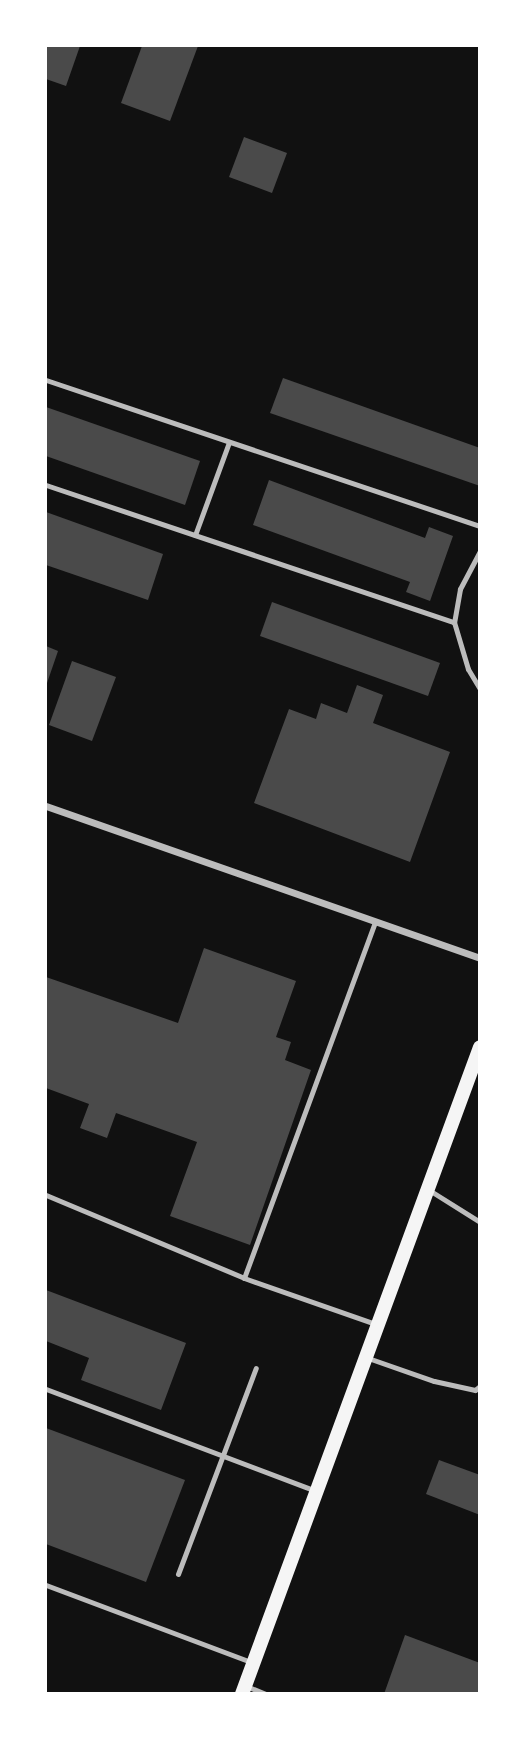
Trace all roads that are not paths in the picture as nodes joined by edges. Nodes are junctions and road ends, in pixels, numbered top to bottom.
1 (46, 380) edge
2 (229, 442) junction
3 (46, 485) edge
4 (480, 526) edge
5 (195, 535) junction
6 (480, 551) edge
7 (454, 622) junction
8 (480, 689) edge
9 (46, 806) edge
10 (375, 921) junction
11 (480, 958) edge
12 (480, 1047) edge
13 (428, 1188) junction
14 (46, 1195) edge
15 (480, 1222) edge
16 (244, 1278) junction
17 (377, 1325) junction
18 (365, 1357) junction
19 (256, 1368) dead end
20 (478, 1389) edge
21 (46, 1390) edge
22 (223, 1456) junction
23 (316, 1491) junction
24 (178, 1574) dead end
25 (46, 1585) edge
26 (253, 1663) junction
27 (243, 1689) edge
28 (266, 1693) edge

1 - 2 lane
2 - 4 lane
2 - 5 lane
3 - 5 lane
5 - 7 lane
6 - 7 lane
7 - 8 lane
9 - 10 street
10 - 11 street
10 - 16 lane
12 - 13 main road
13 - 15 lane
13 - 17 main road
14 - 16 lane
16 - 17 lane
17 - 18 main road
18 - 20 lane
18 - 23 main road
19 - 22 lane
21 - 22 lane
22 - 23 lane
22 - 24 lane
23 - 26 main road
25 - 26 lane
26 - 27 main road
27 - 28 lane

